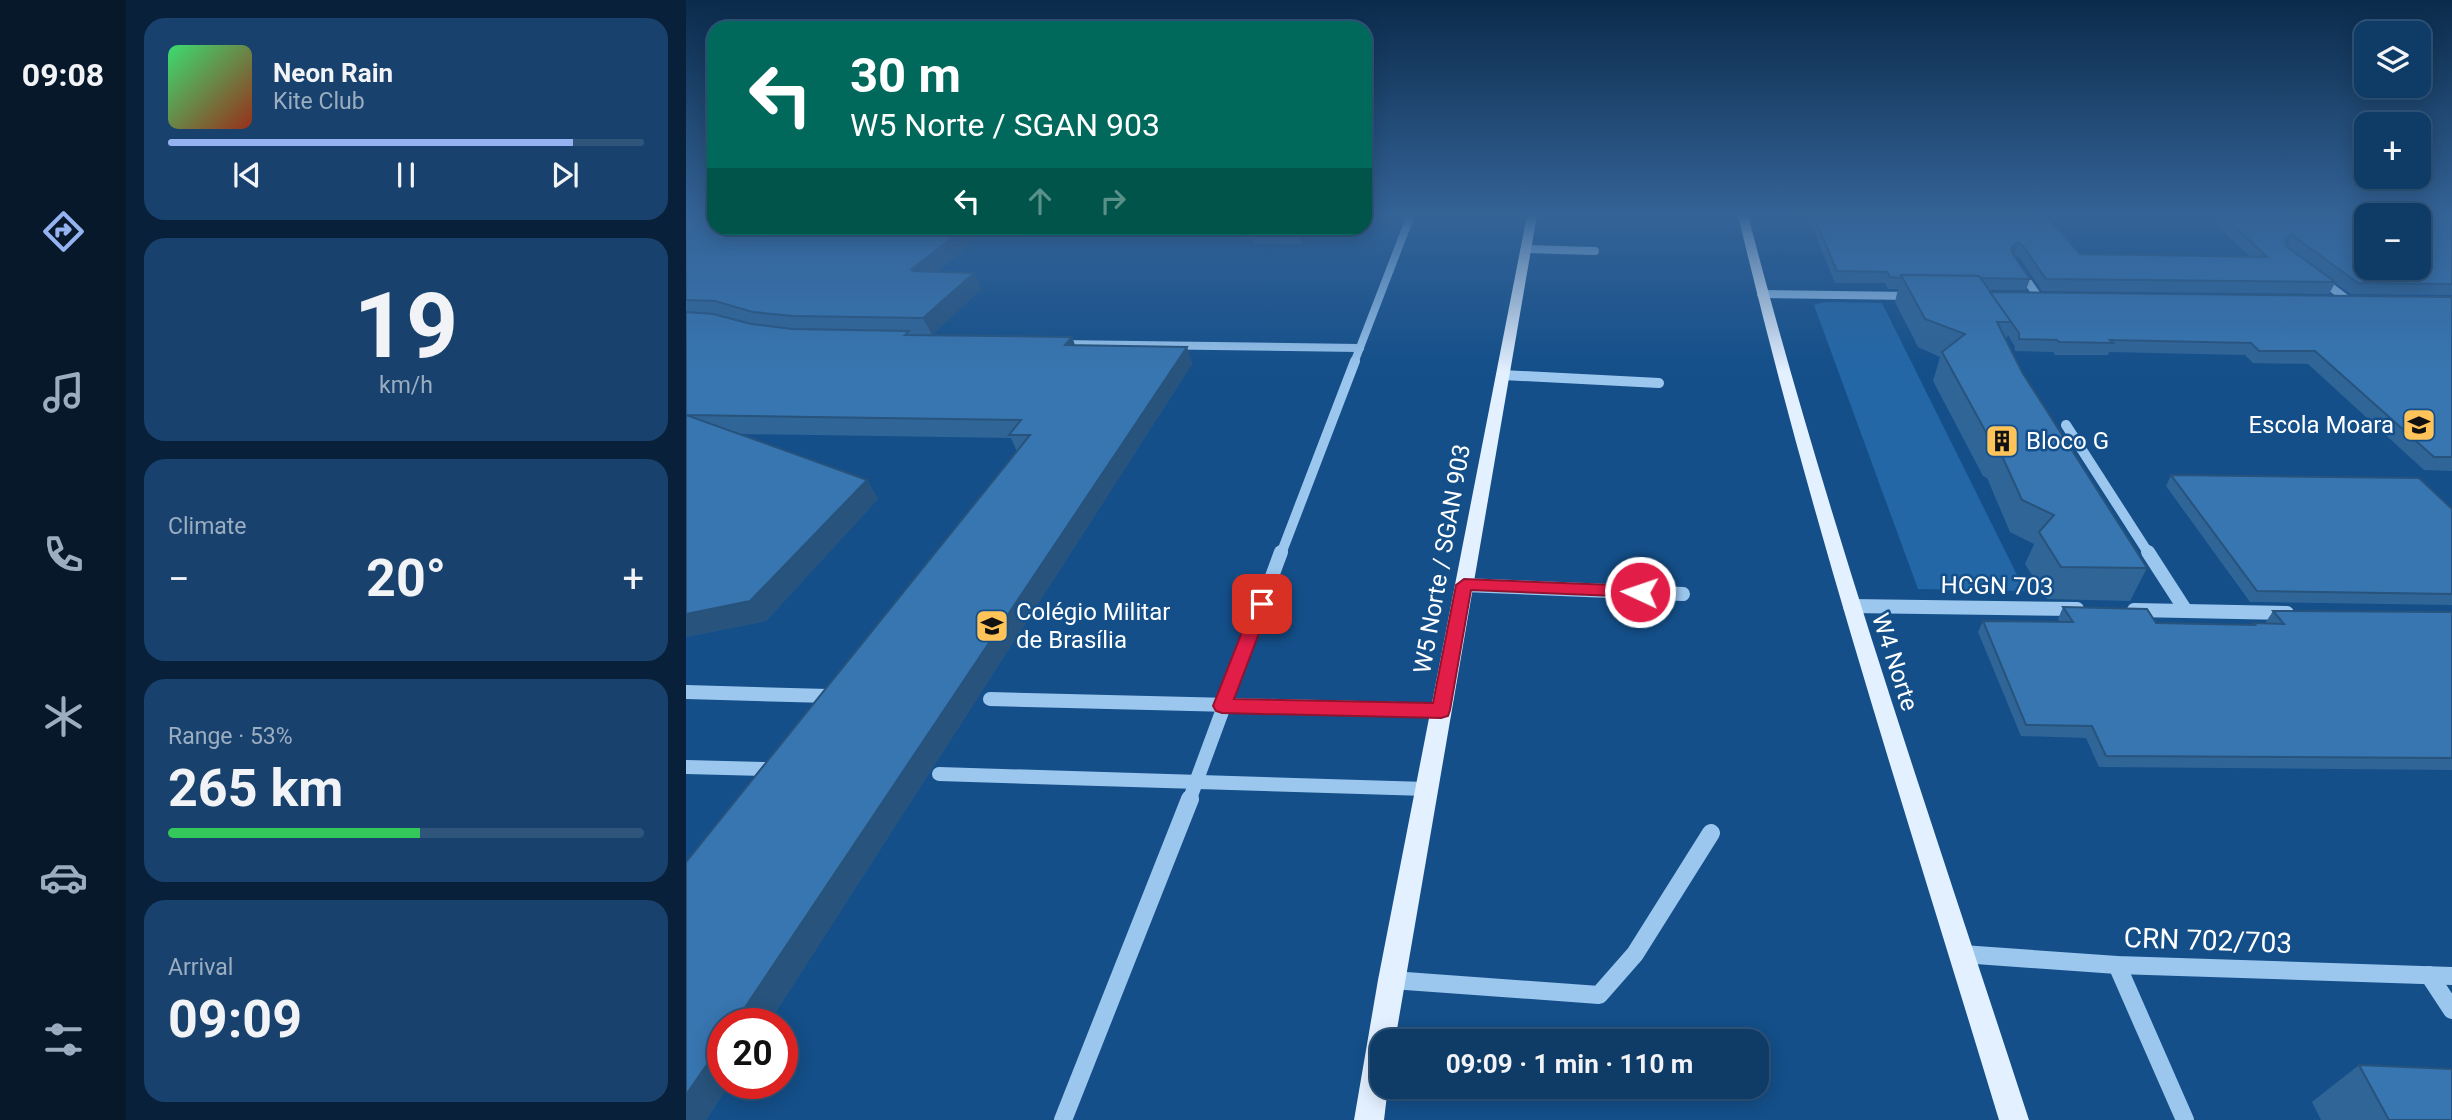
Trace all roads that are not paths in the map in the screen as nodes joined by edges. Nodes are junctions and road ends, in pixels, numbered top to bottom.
1 (1391, 267) edge
2 (1523, 267) edge
3 (1755, 267) edge
4 (2018, 267) edge
5 (2306, 268) edge
6 (1761, 294) junction
7 (1921, 296) edge
8 (2026, 298) edge
9 (2039, 298) junction
10 (2053, 298) edge
11 (2336, 301) edge
12 (2349, 301) junction
13 (2362, 301) edge
14 (1044, 344) edge
15 (1360, 348) junction
16 (1503, 375) junction
17 (1658, 383) dead end
18 (2066, 425) dead end
19 (1464, 585) junction
20 (1683, 594) dead end
21 (1850, 606) junction
22 (2088, 610) edge
23 (2116, 610) edge
24 (2186, 611) junction
25 (2306, 613) edge
26 (686, 692) edge
27 (828, 696) edge
28 (990, 699) dead end
29 (1222, 706) junction
30 (1441, 710) junction
31 (686, 767) edge
32 (766, 769) edge
33 (939, 774) dead end
34 (1196, 783) junction
35 (1426, 789) junction
36 (1710, 833) dead end
37 (1962, 954) junction
38 (2117, 965) junction
39 (2429, 975) junction
40 (2452, 976) edge
41 (1391, 980) junction
42 (1599, 995) joint
43 (2452, 1010) edge
44 (1063, 1120) edge
45 (1369, 1120) edge
46 (2014, 1120) edge
47 (2185, 1120) edge

1 - 15 street
2 - 16 main road, W5 Norte / SGAN 903
3 - 6 main road, W4 Norte
4 - 9 street
5 - 12 street
6 - 7 street
6 - 21 main road, W4 Norte
8 - 9 street
9 - 10 street
11 - 12 street
12 - 13 street
14 - 15 street
15 - 29 street
16 - 17 street
16 - 19 main road, W5 Norte / SGAN 903
18 - 24 street
19 - 20 street
19 - 30 main road, W5 Norte / SGAN 903
21 - 22 street, HCGN 703
21 - 37 main road, W4 Norte
23 - 24 street
24 - 25 street
26 - 27 street
28 - 29 street
29 - 30 street
29 - 34 street
30 - 35 main road, W5 Norte / SGAN 903
31 - 32 lane
33 - 34 street
34 - 35 street
34 - 44 street
35 - 41 main road, W5 Norte / SGAN 903
36 - 42 lane
37 - 38 street, CRN 702/703
37 - 46 main road, W4 Norte
38 - 39 street, CRN 702/703
38 - 47 street
39 - 40 street, CRN 702/703
39 - 43 street
41 - 42 street
41 - 45 main road, W5 Norte / SGAN 903

